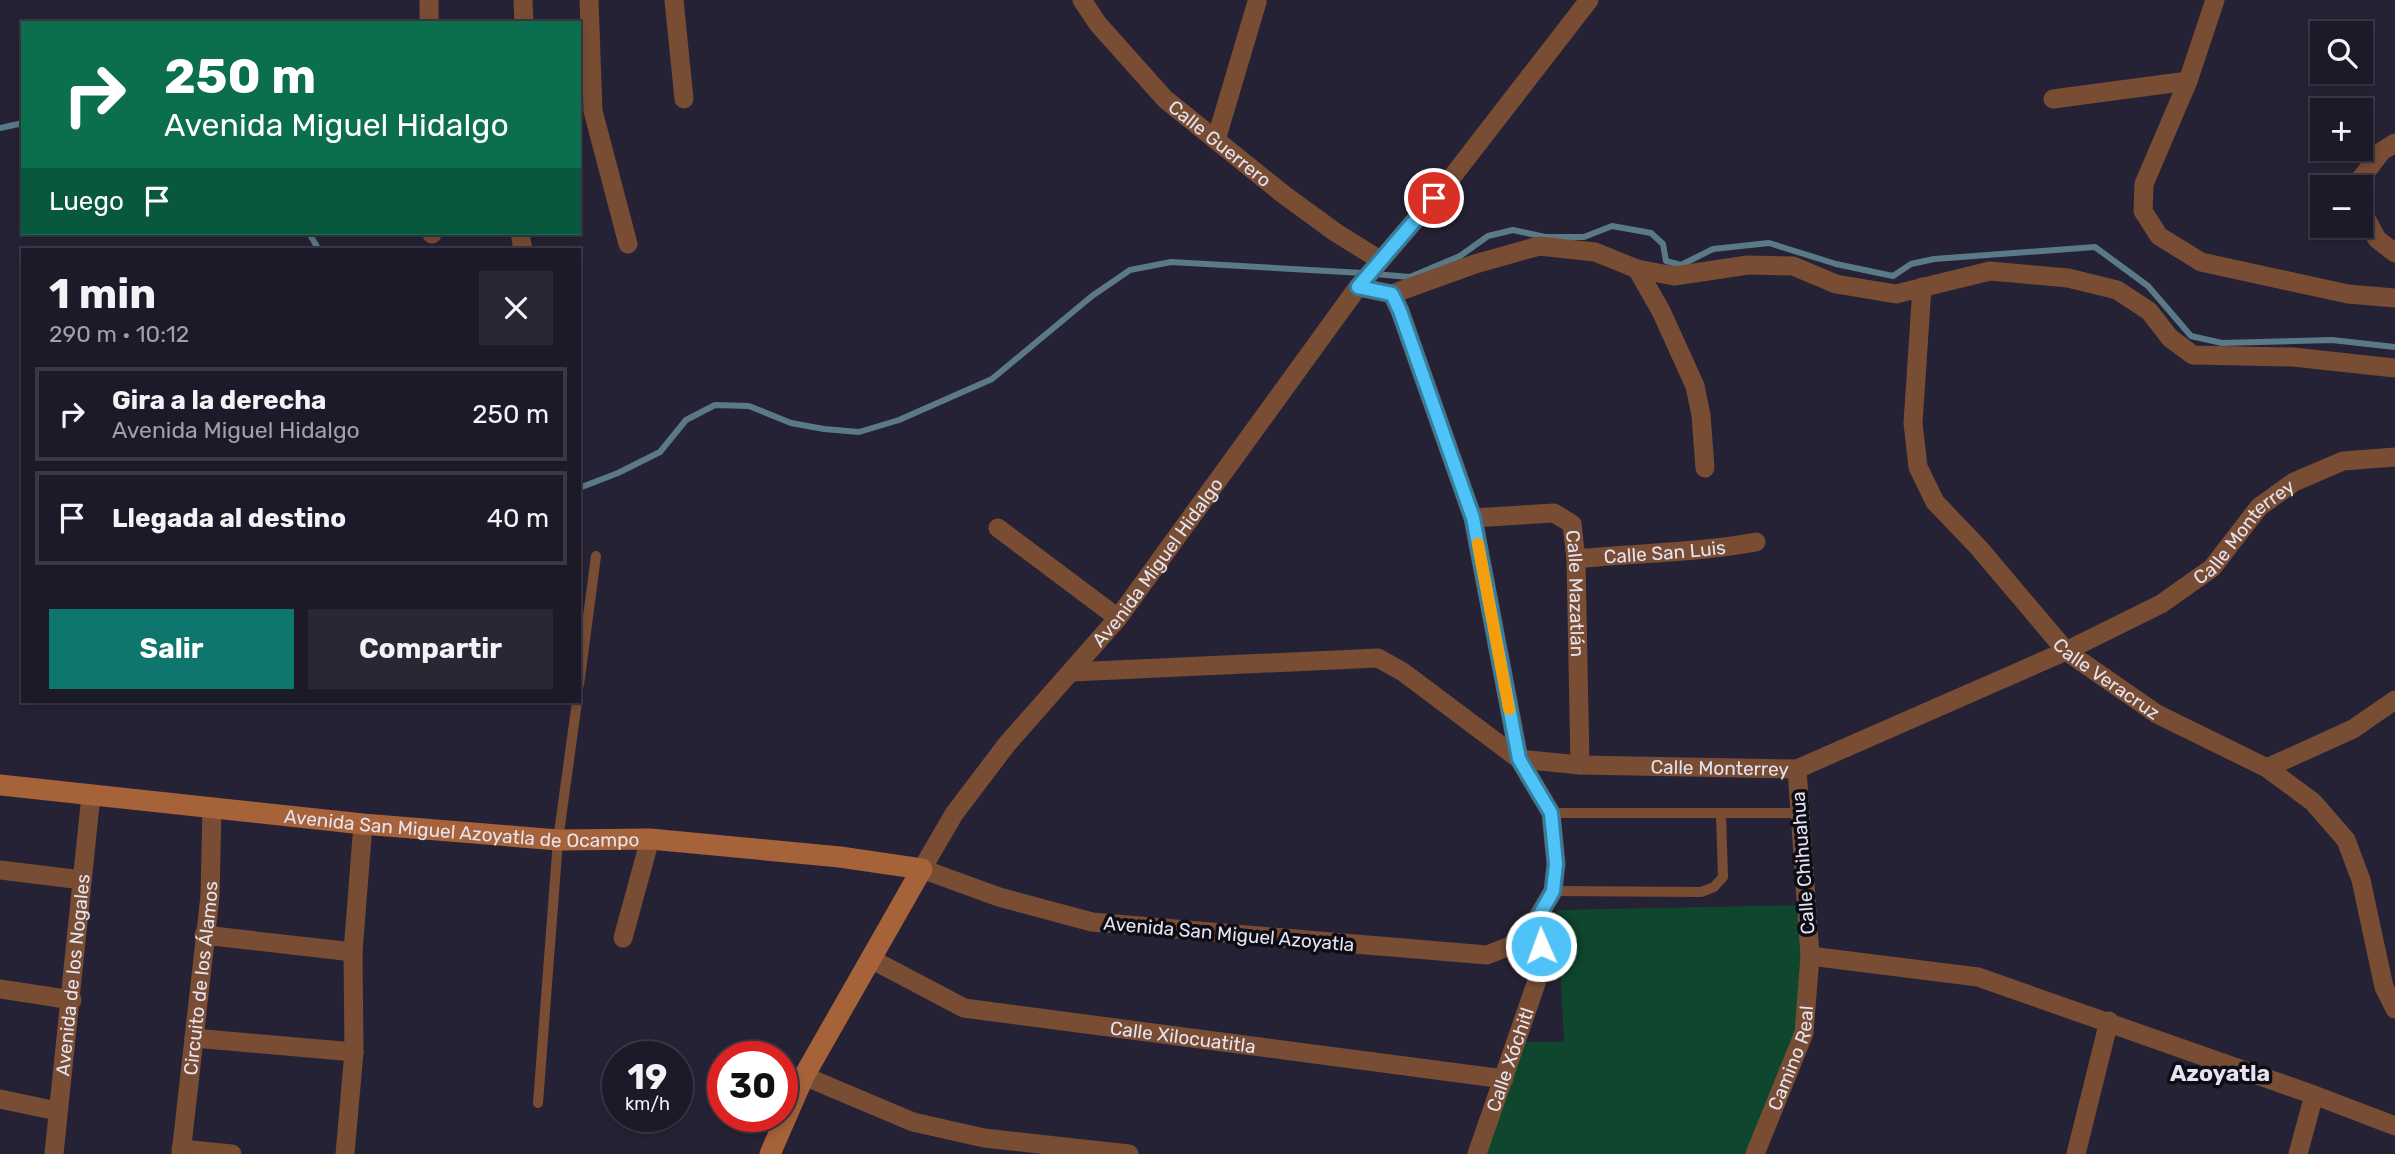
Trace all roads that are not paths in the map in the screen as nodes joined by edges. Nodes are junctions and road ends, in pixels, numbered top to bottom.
1 (429, 0) edge
2 (523, 0) edge
3 (589, 0) edge
4 (674, 0) edge
5 (1082, 0) edge
6 (1589, 0) edge
7 (2215, 0) edge
8 (1257, 2) edge
9 (429, 21) edge
10 (524, 21) edge
11 (2188, 81) junction
12 (684, 99) dead end
13 (2053, 99) dead end
14 (1216, 140) junction
15 (2395, 143) edge
16 (2364, 175) edge
17 (2373, 232) edge
18 (628, 244) dead end
19 (2395, 253) edge
20 (1380, 260) junction
21 (1637, 269) junction
22 (1358, 287) junction
23 (1922, 287) junction
24 (1392, 294) junction
25 (2395, 298) edge
26 (2395, 368) edge
27 (2395, 457) edge
28 (1705, 468) dead end
29 (1473, 518) junction
30 (998, 528) dead end
31 (1756, 541) dead end
32 (596, 556) dead end
33 (1576, 559) junction
34 (1118, 618) junction
35 (2066, 651) junction
36 (581, 670) edge
37 (1072, 672) junction
38 (2395, 700) edge
39 (577, 703) edge
40 (1519, 759) junction
41 (1580, 765) junction
42 (2267, 768) junction
43 (1797, 769) junction
44 (0, 785) edge
45 (91, 795) junction
46 (212, 809) junction
47 (1551, 813) junction
48 (1800, 813) junction
49 (1721, 814) junction
50 (363, 824) junction
51 (650, 839) junction
52 (558, 840) junction
53 (922, 869) junction
54 (0, 870) edge
55 (82, 880) junction
56 (1553, 891) junction
57 (1534, 924) junction
58 (204, 935) junction
59 (623, 938) dead end
60 (353, 952) junction
61 (1810, 956) junction
62 (871, 959) junction
63 (0, 989) edge
64 (72, 1000) junction
65 (2395, 1009) edge
66 (2109, 1021) junction
67 (194, 1038) junction
68 (354, 1052) junction
69 (804, 1076) junction
70 (1504, 1079) junction
71 (2314, 1095) junction
72 (0, 1099) edge
73 (538, 1103) dead end
74 (57, 1111) junction
75 (2395, 1126) edge
76 (181, 1151) edge
77 (54, 1154) edge
78 (232, 1154) edge
79 (345, 1154) edge
80 (770, 1154) edge
81 (1129, 1154) edge
82 (1477, 1154) edge
83 (1755, 1154) edge
84 (2076, 1154) edge
85 (2298, 1154) edge

1 - 9 street
2 - 10 street
3 - 18 street
4 - 12 street
5 - 14 street, Calle Guerrero
6 - 20 street, Avenida Miguel Hidalgo
7 - 11 street
8 - 14 street
11 - 13 street
11 - 25 street
14 - 20 street, Calle Guerrero
15 - 16 street
17 - 19 street
20 - 22 street, Avenida Miguel Hidalgo
21 - 23 street
21 - 24 street
21 - 28 street
22 - 24 street
22 - 34 street, Avenida Miguel Hidalgo
23 - 26 street
23 - 35 street, Calle Veracruz
24 - 29 street
27 - 35 street, Calle Monterrey
29 - 33 street, Calle Mazatlán
29 - 40 street
30 - 34 street
31 - 33 street, Calle San Luis
32 - 36 lane
33 - 41 street, Calle Mazatlán
34 - 37 street, Avenida Miguel Hidalgo
35 - 42 street, Calle Veracruz
35 - 43 street, Calle Monterrey
37 - 40 street
37 - 53 street, Avenida Miguel Hidalgo
38 - 42 street
39 - 52 lane
40 - 41 street, Calle Monterrey
40 - 47 street
41 - 43 street, Calle Monterrey
42 - 65 street, Calle Veracruz
43 - 48 street, Calle Chihuahua
44 - 45 street, Avenida San Miguel Azoyatla de Ocampo
45 - 46 street, Avenida San Miguel Azoyatla de Ocampo
45 - 55 street, Avenida de los Nogales
46 - 50 street, Avenida San Miguel Azoyatla de Ocampo
46 - 58 street, Circuito de los Álamos
47 - 49 lane
47 - 56 street
48 - 49 lane
48 - 61 street, Calle Chihuahua
49 - 56 lane
50 - 52 street, Avenida San Miguel Azoyatla de Ocampo
50 - 60 street
51 - 52 street, Avenida San Miguel Azoyatla de Ocampo
51 - 53 street, Avenida San Miguel Azoyatla de Ocampo
51 - 59 street
52 - 73 lane
53 - 57 street, Avenida San Miguel Azoyatla
53 - 62 street, Avenida Miguel Hidalgo
54 - 55 street
55 - 64 street, Avenida de los Nogales
56 - 57 street
57 - 70 street, Calle Xóchitl
58 - 60 street
58 - 67 street, Circuito de los Álamos
60 - 68 street
61 - 66 street
61 - 83 street, Camino Real
62 - 69 street, Avenida Miguel Hidalgo
62 - 70 street, Calle Xilocuatitla
63 - 64 street
64 - 74 street, Avenida de los Nogales
66 - 71 street
66 - 84 street
67 - 68 street
67 - 76 street, Circuito de los Álamos
68 - 79 street
69 - 80 street, Avenida Miguel Hidalgo
69 - 81 street
70 - 82 street, Calle Xóchitl
71 - 75 street
71 - 85 street
72 - 74 street
74 - 77 street, Avenida de los Nogales
76 - 78 street

